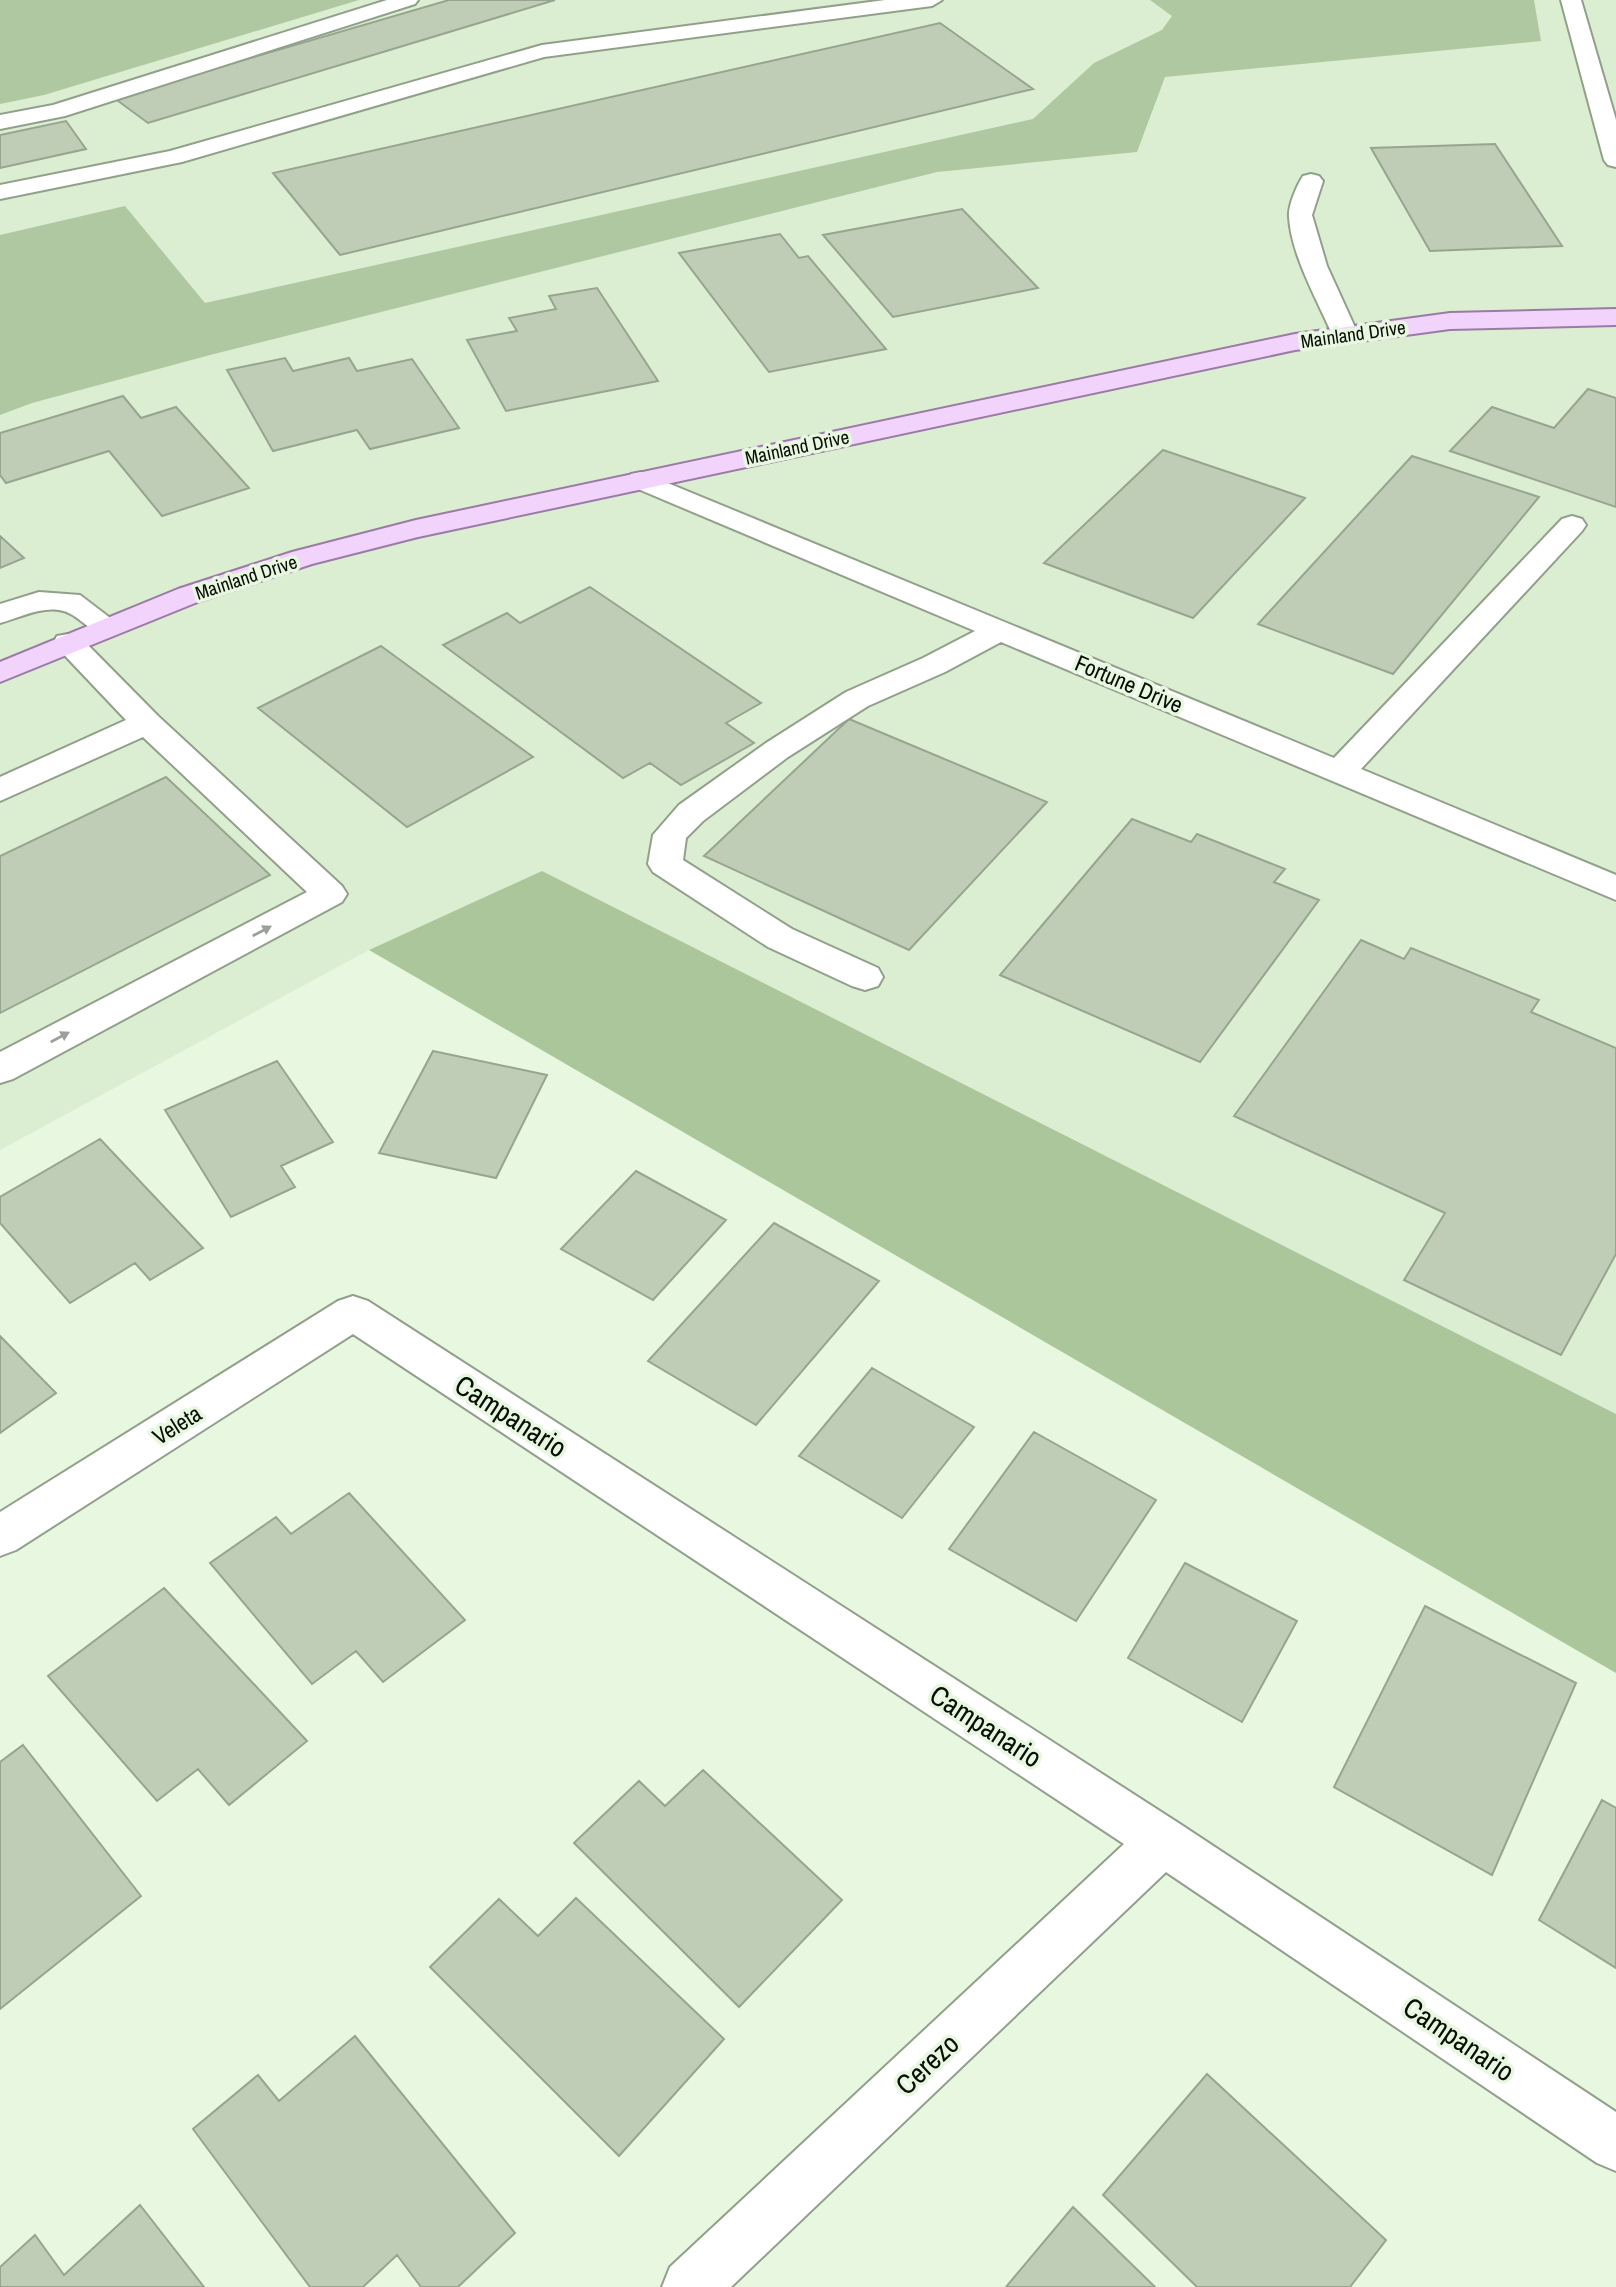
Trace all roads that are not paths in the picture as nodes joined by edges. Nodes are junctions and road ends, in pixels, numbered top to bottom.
1 (408, 0) edge
2 (823, 0) edge
3 (932, 0) edge
4 (1571, 0) edge
5 (843, 12) junction
6 (0, 122) edge
7 (1616, 160) edge
8 (1311, 181) dead end
9 (0, 192) edge
10 (1616, 317) edge
11 (1345, 334) junction
12 (641, 480) junction
13 (1572, 525) dead end
14 (0, 614) edge
15 (107, 627) junction
16 (1000, 631) junction
17 (68, 643) junction
18 (0, 673) edge
19 (147, 723) junction
20 (1339, 772) junction
21 (0, 790) edge
22 (1616, 888) edge
23 (865, 977) dead end
24 (0, 1069) edge
25 (353, 1313) joint
26 (0, 1536) edge
27 (1163, 1841) junction
28 (1616, 2144) edge
29 (690, 2287) edge

1 - 6 street
2 - 5 street
3 - 5 street
4 - 7 street
5 - 9 street
8 - 11 street
10 - 11 main road, Mainland Drive
11 - 12 main road, Mainland Drive
12 - 15 main road, Mainland Drive
12 - 16 street, Fortune Drive
13 - 20 street
14 - 15 street
15 - 17 main road, Mainland Drive
16 - 20 street, Fortune Drive
16 - 23 street
17 - 18 main road, Mainland Drive
17 - 19 street
19 - 21 street
24 -> 19 street
20 - 22 street, Fortune Drive
25 - 26 street, Veleta
25 - 27 street, Campanario
27 - 28 street, Campanario
27 - 29 street, Cerezo

